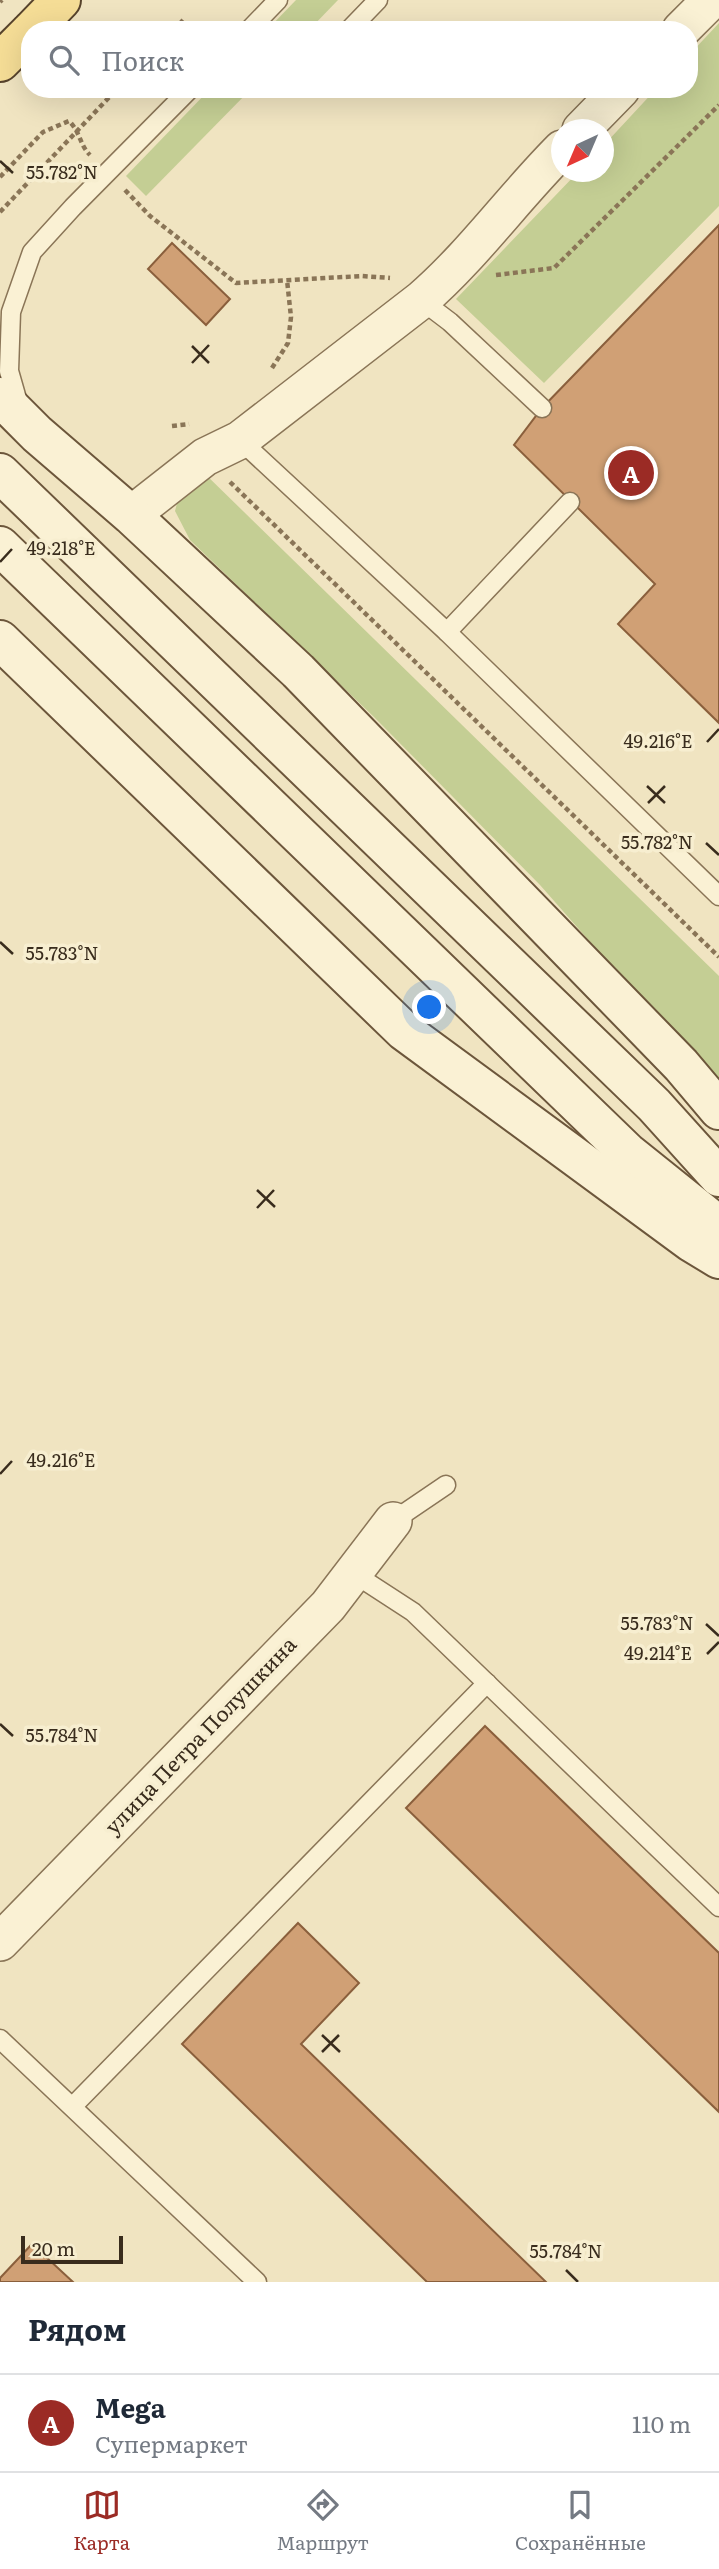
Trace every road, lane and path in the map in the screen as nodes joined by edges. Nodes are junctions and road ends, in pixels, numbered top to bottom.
1 (61, 0) edge
2 (278, 0) edge
3 (378, 0) edge
4 (711, 0) edge
5 (41, 21) edge
6 (258, 21) edge
7 (358, 21) edge
8 (690, 21) edge
9 (21, 41) edge
10 (0, 62) edge
11 (109, 98) edge
12 (181, 98) edge
13 (612, 98) edge
14 (592, 119) edge
15 (79, 130) junction
16 (83, 148) dead end
17 (551, 160) edge
18 (0, 177) edge
19 (118, 183) dead end
20 (138, 204) dead end
21 (0, 212) edge
22 (287, 280) dead end
23 (421, 300) junction
24 (268, 374) dead end
25 (542, 408) dead end
26 (12, 410) edge
27 (192, 423) dead end
28 (172, 426) dead end
29 (240, 440) junction
30 (0, 474) edge
31 (228, 480) dead end
32 (570, 502) dead end
33 (131, 515) junction
34 (0, 547) edge
35 (447, 632) junction
36 (0, 640) edge
37 (719, 896) edge
38 (719, 957) edge
39 (719, 1110) edge
40 (719, 1177) edge
41 (719, 1226) edge
42 (719, 1259) edge
43 (446, 1485) dead end
44 (393, 1521) joint
45 (353, 1573) junction
46 (487, 1682) junction
47 (719, 1907) edge
48 (0, 1942) edge
49 (0, 2039) edge
50 (73, 2106) junction
51 (257, 2282) edge

1 - 5 main road
2 - 6 lane
3 - 7 lane
4 - 8 street
9 - 10 main road
11 - 15 path
12 - 26 lane
13 - 14 street
15 - 16 path
15 - 18 path
15 - 21 path
17 - 23 street
19 - 20 path
22 - 24 path
23 - 25 lane
23 - 29 street
26 - 33 main road
27 - 28 path
29 - 33 street
29 - 35 lane
30 - 40 main road
31 - 38 path
32 - 35 lane
33 - 39 main road
34 - 41 main road
35 - 37 lane
36 - 42 main road
43 - 44 lane
44 - 45 street, улица Петра Полушкина
45 - 46 lane
45 - 48 street, улица Петра Полушкина
46 - 47 lane
46 - 50 lane
49 - 50 lane
50 - 51 lane

